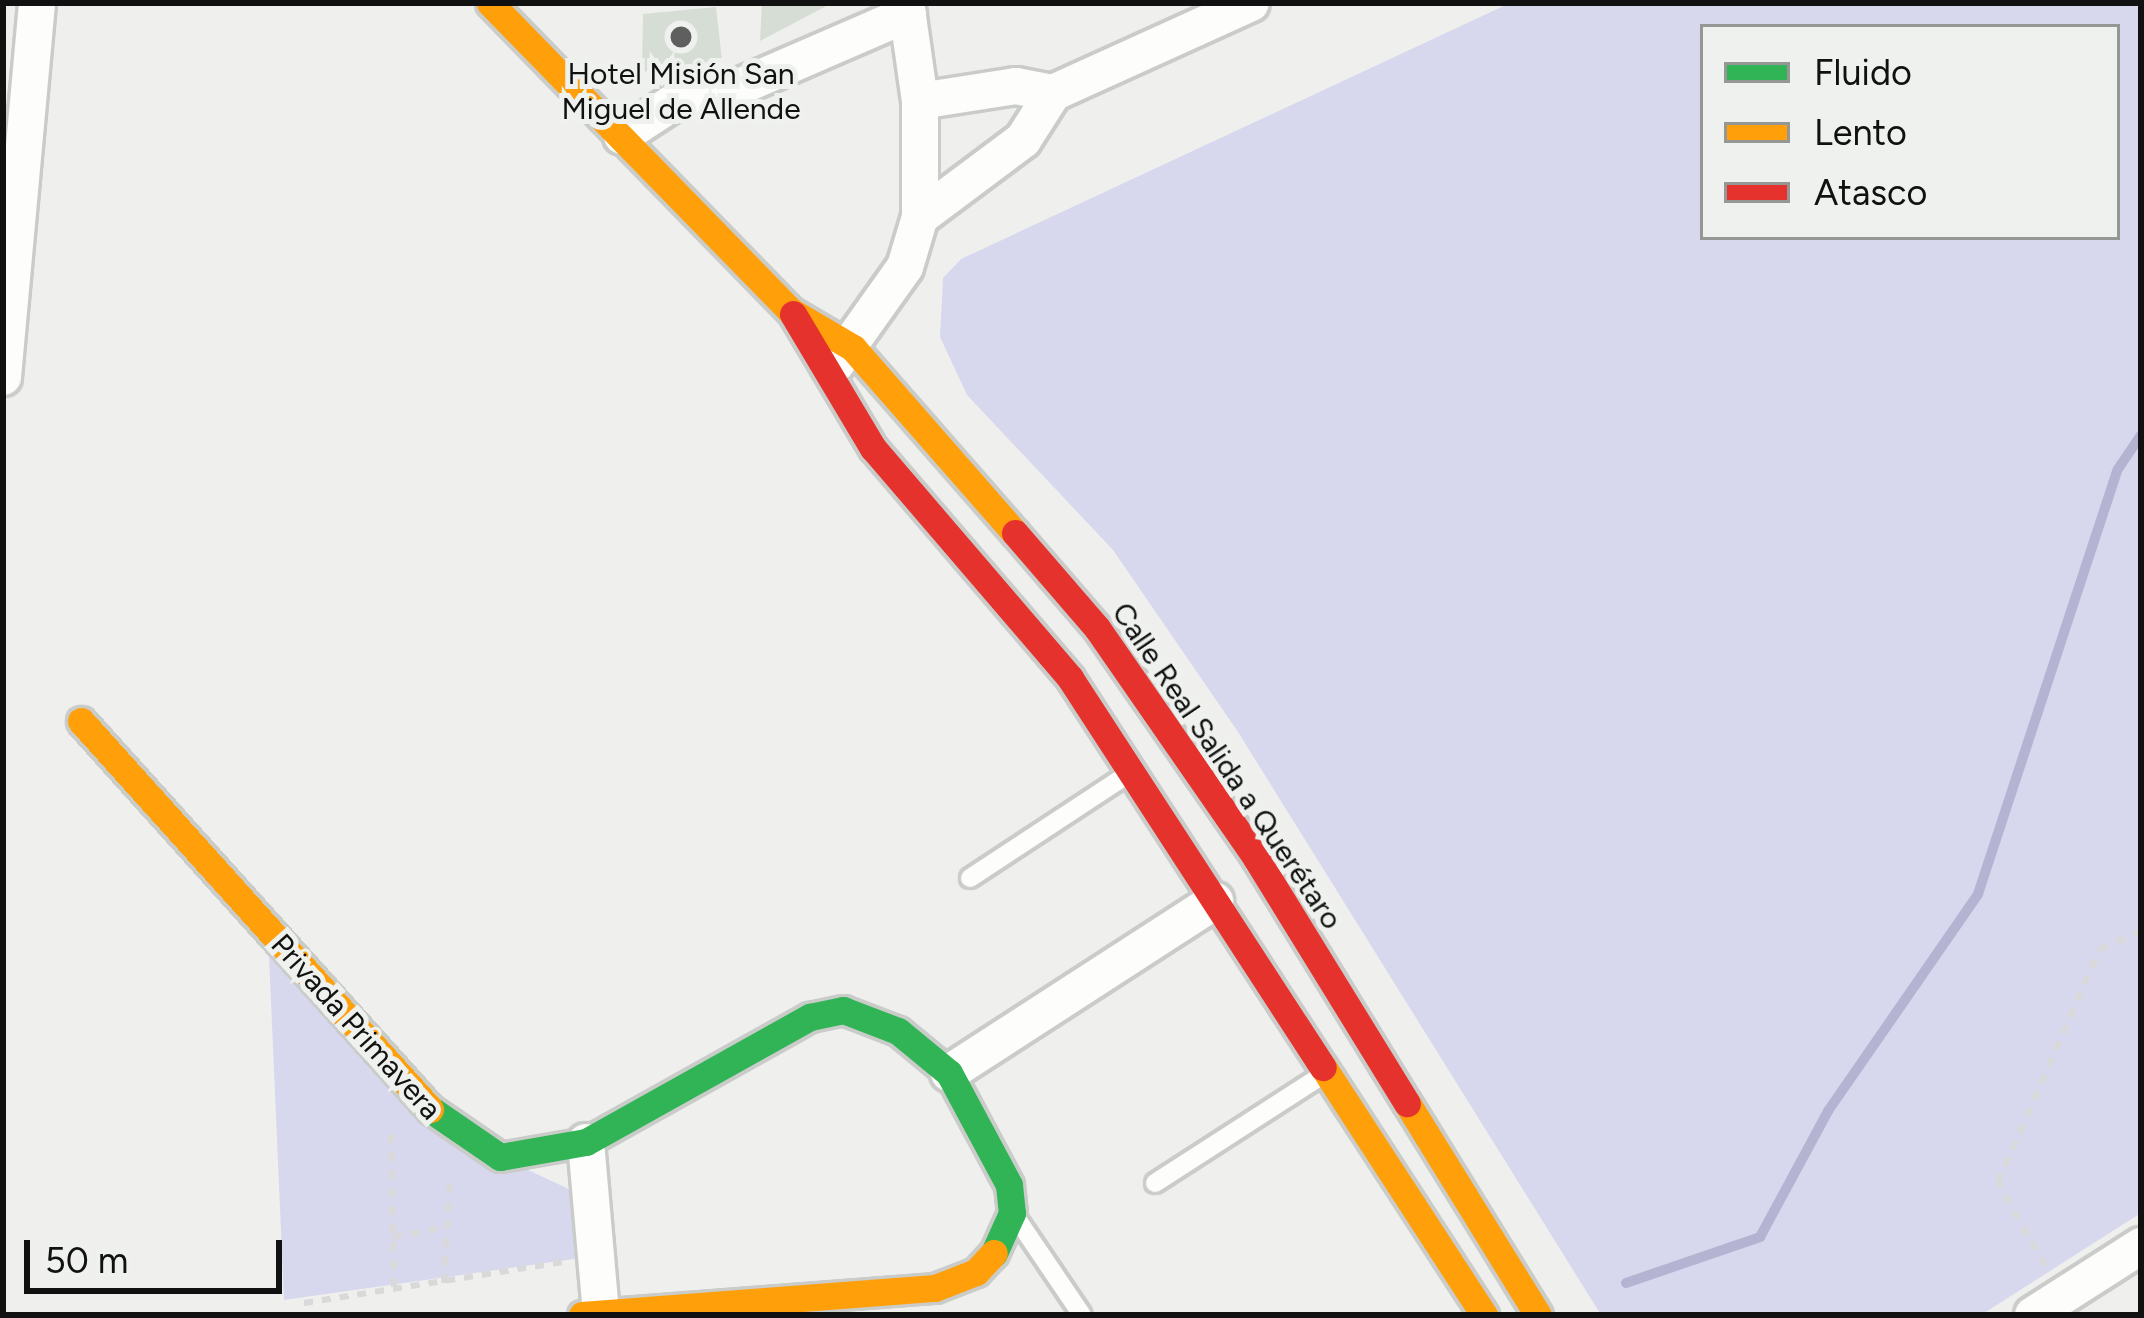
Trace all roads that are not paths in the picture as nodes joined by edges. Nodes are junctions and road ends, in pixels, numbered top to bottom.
1 (37, 3) edge
2 (490, 3) edge
3 (1251, 3) edge
4 (907, 9) edge
5 (1053, 93) junction
6 (920, 101) junction
7 (622, 136) junction
8 (11, 152) edge
9 (920, 217) junction
10 (792, 312) junction
11 (854, 348) junction
12 (825, 374) junction
13 (3, 377) edge
14 (81, 721) dead end
15 (1131, 773) junction
16 (970, 878) dead end
17 (1215, 901) junction
18 (1349, 1060) junction
19 (950, 1073) junction
20 (586, 1142) junction
21 (1156, 1183) dead end
22 (1012, 1214) junction
23 (2141, 1246) edge
24 (2047, 1305) edge
25 (592, 1314) edge
26 (1082, 1315) edge
27 (1484, 1315) edge
28 (1538, 1315) edge

1 - 8 street
2 - 7 street, Calle Real Salida a Querétaro
3 - 5 street
4 - 6 street
4 - 7 street
5 - 6 street
5 - 9 street
6 - 9 street
7 - 10 street, Calle Real Salida a Querétaro
8 - 13 street
9 - 11 street
10 - 11 street, Calle Real Salida a Querétaro
10 - 12 street, Calle Real Salida a Querétaro
11 - 12 street
11 - 18 street, Calle Real Salida a Querétaro
12 - 15 street, Calle Real Salida a Querétaro
14 - 20 street, Privada Primavera
15 - 16 lane
15 - 17 street, Calle Real Salida a Querétaro
17 - 18 street, Calle Real Salida a Querétaro
17 - 19 street
18 - 21 lane
18 - 27 street, Calle Real Salida a Querétaro
18 - 28 street, Calle Real Salida a Querétaro
19 - 20 street, Privada Primavera
19 - 22 street, Privada Primavera
20 - 25 street
22 - 25 street
22 - 26 lane
23 - 24 street

